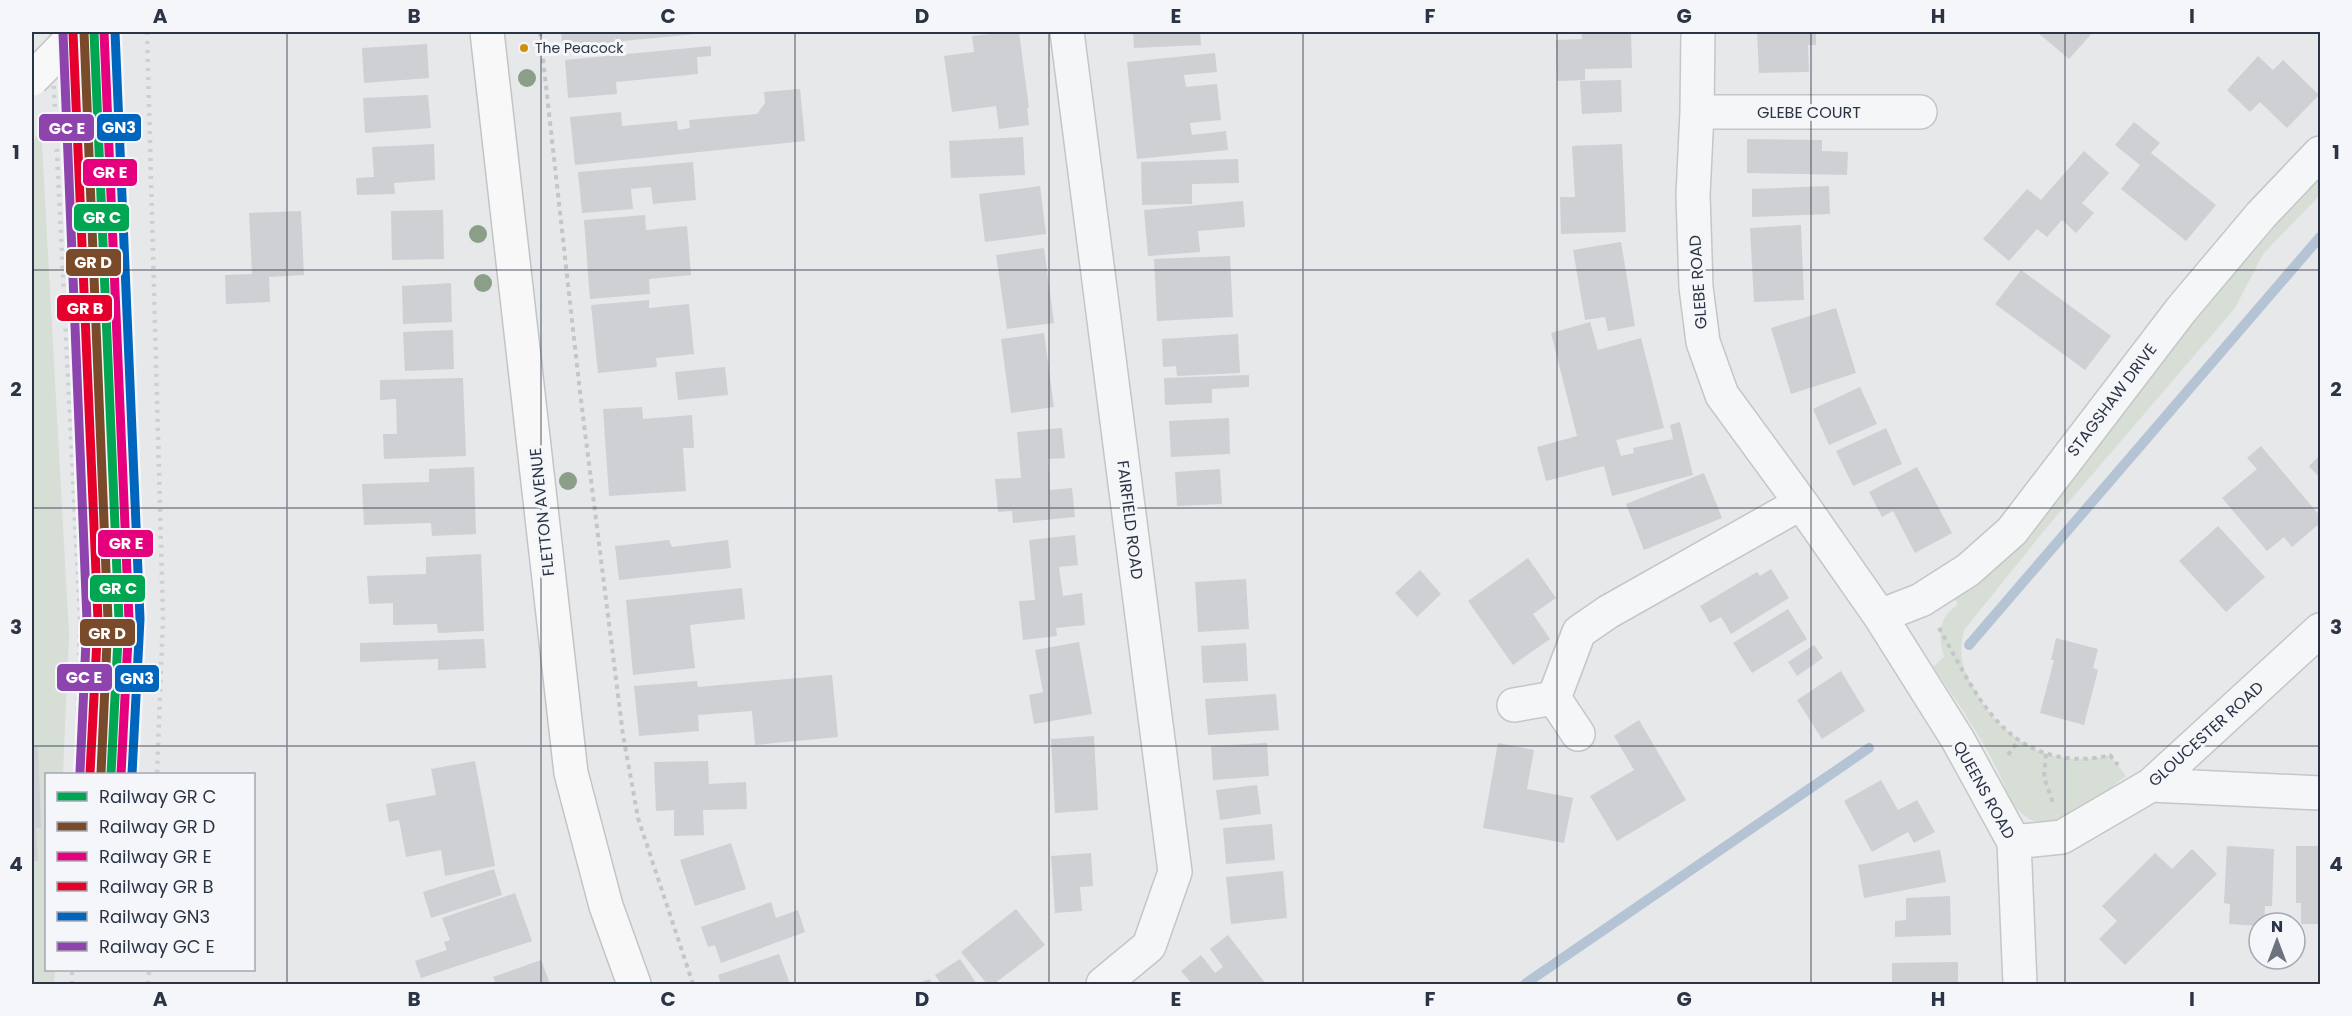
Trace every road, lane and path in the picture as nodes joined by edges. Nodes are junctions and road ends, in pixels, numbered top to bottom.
1 (78, 32) edge
2 (488, 32) edge
3 (540, 32) edge
4 (1067, 32) edge
5 (1698, 32) edge
6 (32, 79) edge
7 (1697, 112) junction
8 (1920, 112) dead end
9 (2320, 153) edge
10 (1802, 503) junction
11 (1921, 600) junction
12 (1880, 616) junction
13 (2320, 630) edge
14 (1554, 698) junction
15 (1514, 705) dead end
16 (1578, 734) dead end
17 (2046, 754) junction
18 (2151, 785) junction
19 (2320, 793) edge
20 (2062, 837) junction
21 (2014, 842) junction
22 (634, 984) edge
23 (693, 984) edge
24 (1103, 984) edge
25 (2020, 984) edge

1 - 6 main road, bridge
2 - 22 main road, FLETTON AVENUE
3 - 23 path
4 - 24 street, FAIRFIELD ROAD
5 - 7 street, GLEBE ROAD
7 - 8 street, GLEBE COURT
7 - 10 street, GLEBE ROAD
9 - 11 street, STAGSHAW DRIVE
10 - 12 street, GLEBE ROAD
10 - 14 street
11 - 12 street, STAGSHAW DRIVE
11 - 17 path
12 - 21 street, QUEENS ROAD
13 - 18 street, GLOUCESTER ROAD
14 - 15 street
14 - 16 street
17 - 18 path
17 - 20 path
18 - 19 street
18 - 20 street, GLOUCESTER ROAD
20 - 21 street, GLOUCESTER ROAD
21 - 25 street, QUEENS ROAD

